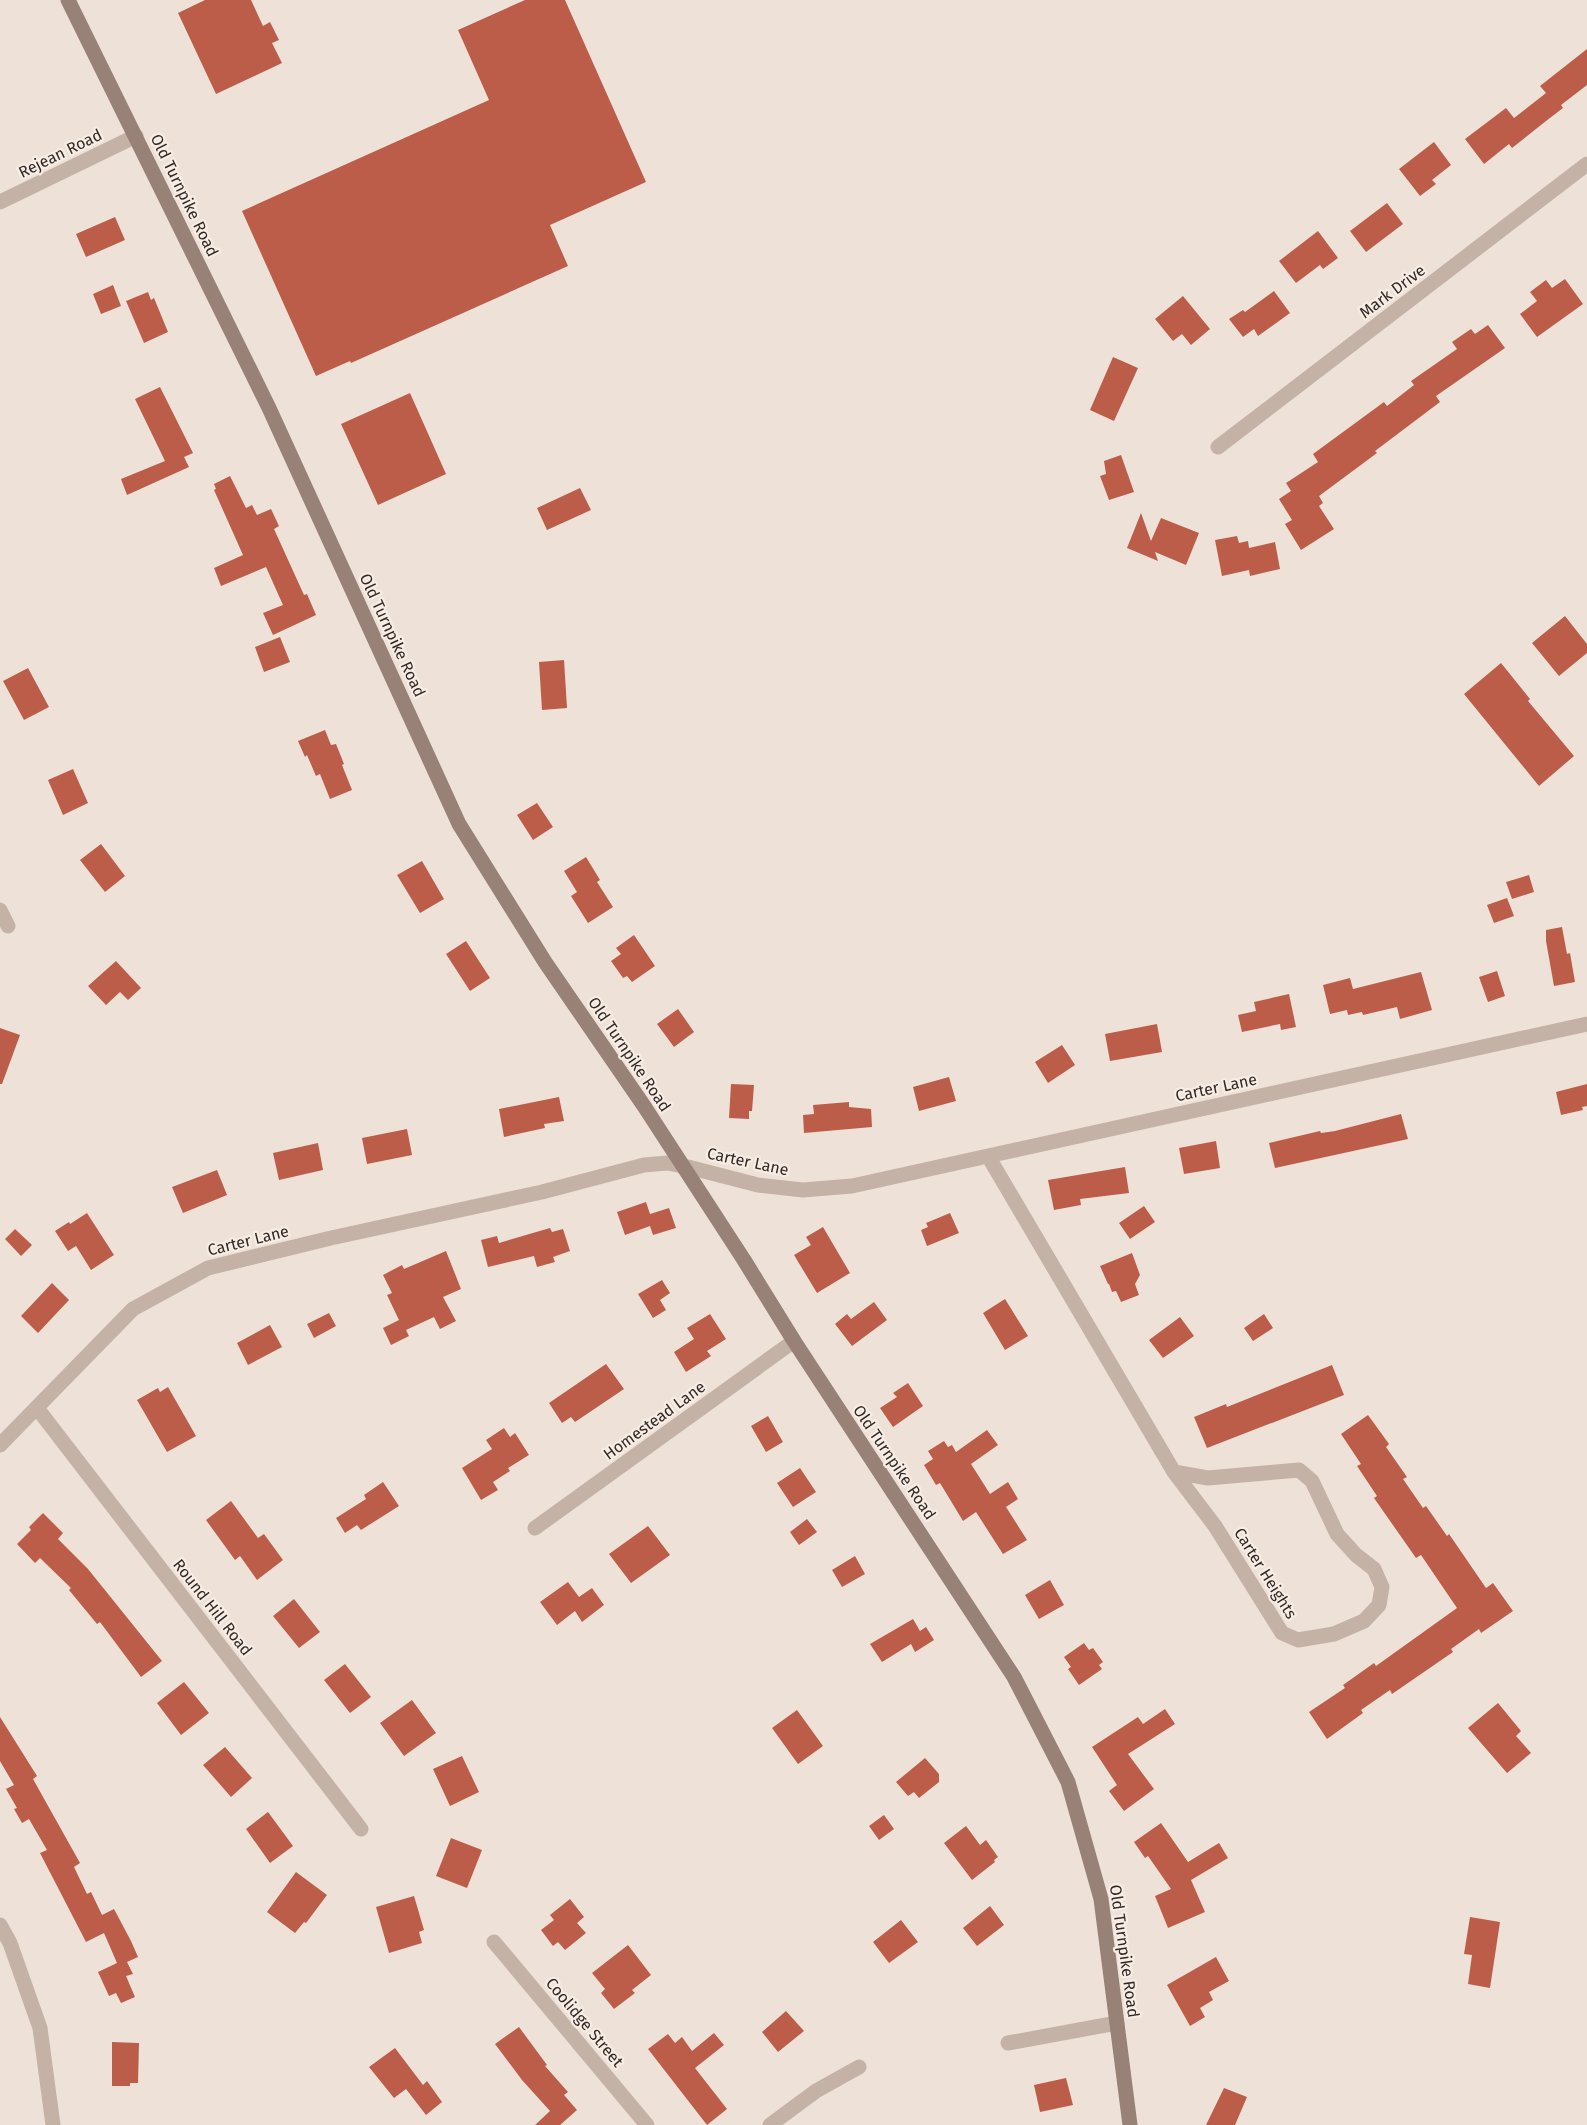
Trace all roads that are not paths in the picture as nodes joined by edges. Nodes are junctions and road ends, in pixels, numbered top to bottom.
1 (68, 0) edge
2 (136, 136) junction
3 (1587, 164) edge
4 (0, 202) edge
5 (1218, 447) dead end
6 (0, 910) edge
7 (8, 926) dead end
8 (1587, 1024) edge
9 (988, 1156) junction
10 (683, 1166) junction
11 (794, 1341) junction
12 (37, 1408) junction
13 (0, 1445) edge
14 (1174, 1472) junction
15 (535, 1528) dead end
16 (361, 1829) dead end
17 (0, 1926) edge
18 (494, 1942) dead end
19 (1117, 2023) junction
20 (1008, 2043) dead end
21 (859, 2067) dead end
22 (53, 2125) edge
23 (648, 2125) edge
24 (770, 2125) edge
25 (1130, 2125) edge

1 - 2 main road, Old Turnpike Road
2 - 4 street, Rejean Road
2 - 10 main road, Old Turnpike Road
3 - 5 street, Mark Drive
6 - 7 street
8 - 9 street, Carter Lane
9 - 10 street, Carter Lane
9 - 14 street, Carter Heights
10 - 11 main road, Old Turnpike Road
10 - 12 street, Carter Lane
11 - 15 street, Homestead Lane
11 - 19 main road, Old Turnpike Road
12 - 13 street, Carter Lane
12 - 16 street, Round Hill Road
14 - 14 street, Carter Heights
17 - 22 street
18 - 23 street, Coolidge Street
19 - 20 street
19 - 25 main road, Old Turnpike Road
21 - 24 street

